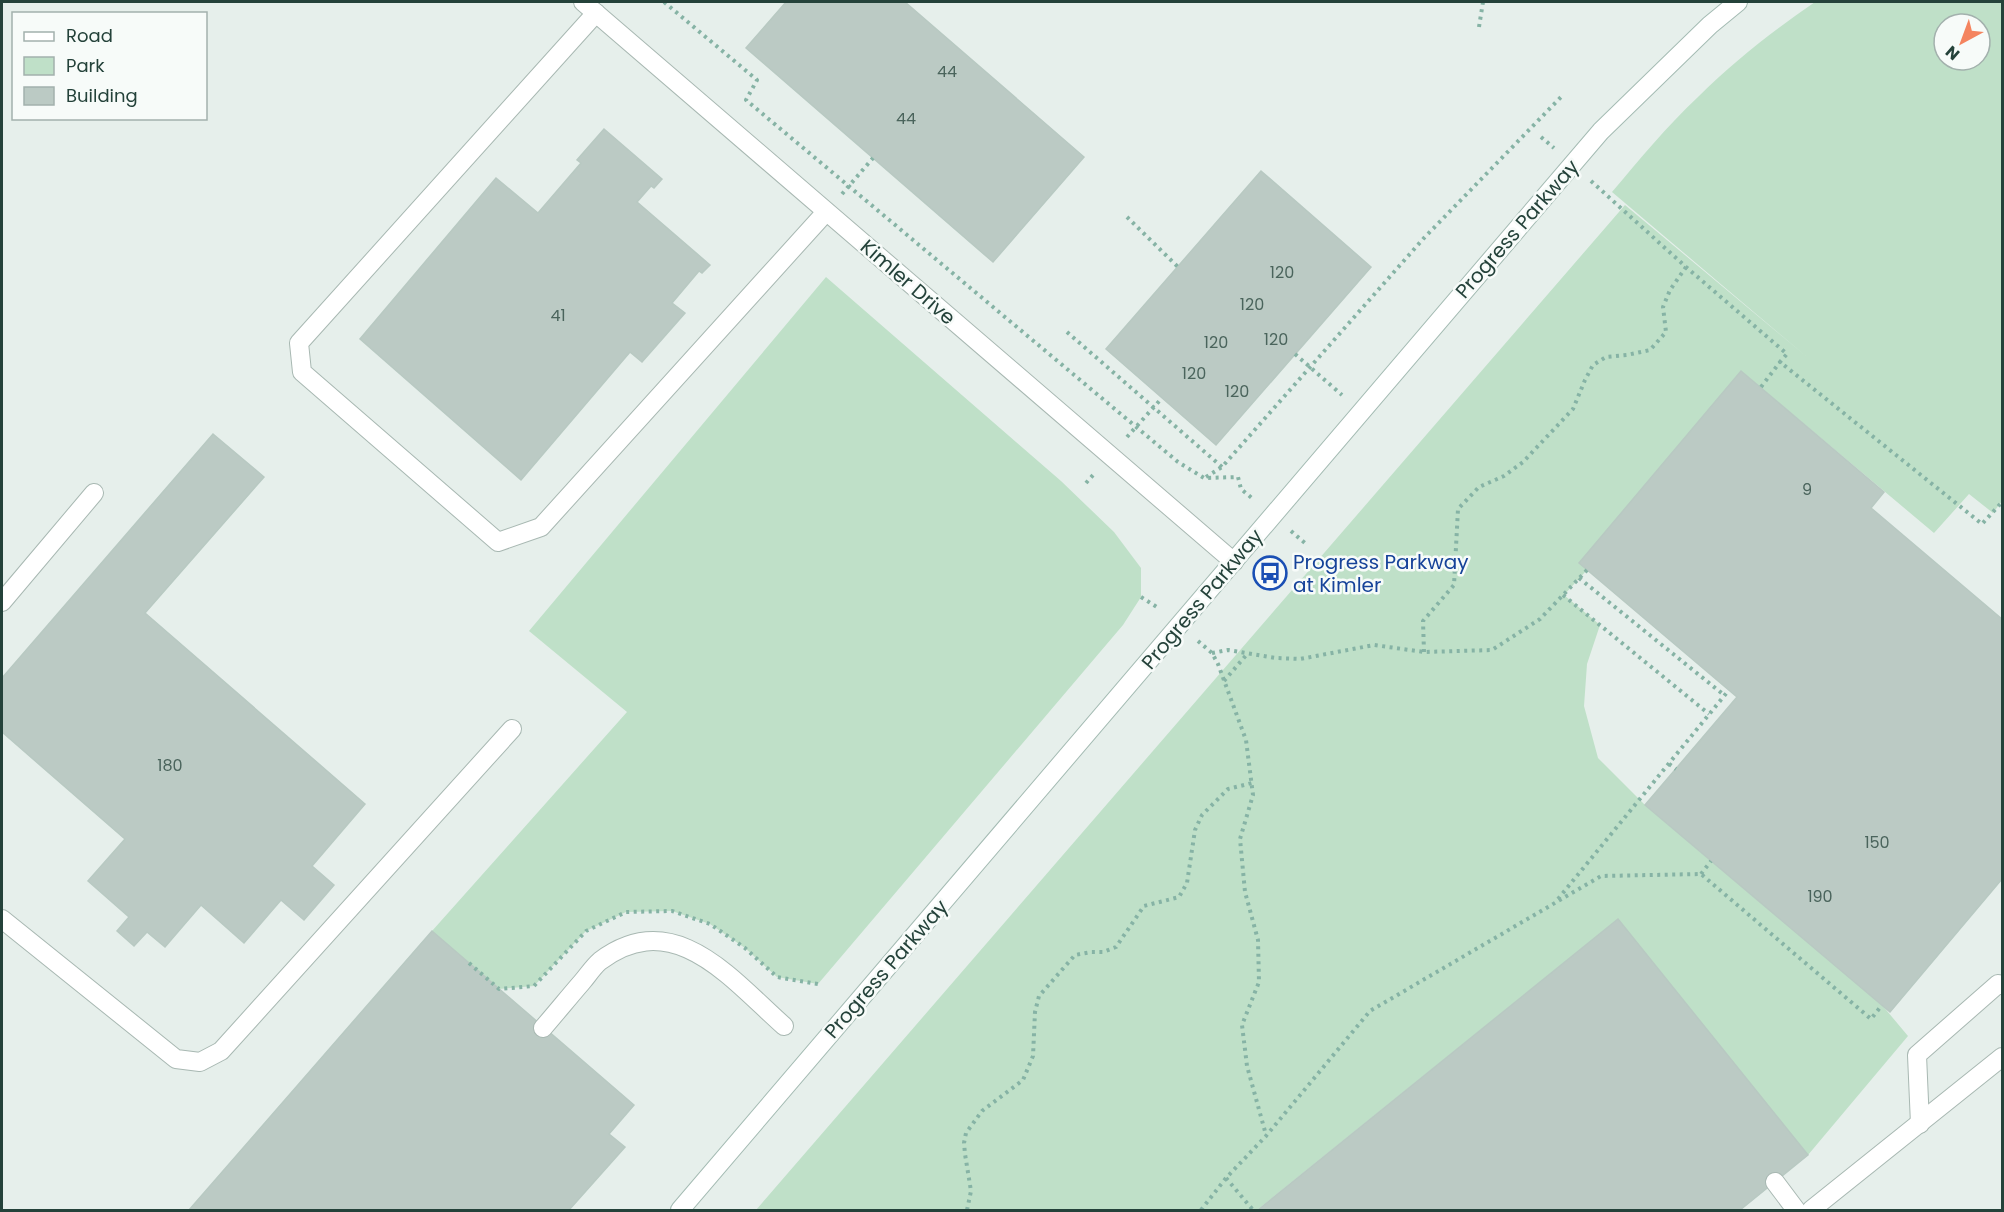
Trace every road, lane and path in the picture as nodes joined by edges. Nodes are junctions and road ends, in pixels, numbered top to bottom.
1 (664, 2) edge
2 (1483, 2) edge
3 (1738, 2) edge
4 (589, 7) edge
5 (1479, 27) dead end
6 (1561, 97) dead end
7 (1541, 136) dead end
8 (873, 158) dead end
9 (1572, 165) junction
10 (849, 186) junction
11 (826, 212) junction
12 (1127, 217) dead end
13 (1178, 267) dead end
14 (1686, 267) junction
15 (1067, 332) dead end
16 (1295, 354) dead end
17 (1780, 362) junction
18 (1310, 367) junction
19 (1761, 387) dead end
20 (1361, 411) junction
21 (1222, 467) junction
22 (1238, 477) dead end
23 (1204, 478) junction
24 (94, 493) dead end
25 (2002, 502) edge
26 (1234, 561) junction
27 (1587, 570) dead end
28 (1579, 578) junction
29 (1563, 595) junction
30 (2, 602) edge
31 (1424, 652) junction
32 (1248, 653) junction
33 (1224, 681) junction
34 (1729, 690) dead end
35 (1724, 695) junction
36 (1709, 714) junction
37 (512, 729) dead end
38 (1669, 764) junction
39 (1676, 769) dead end
40 (1252, 783) junction
41 (1711, 861) dead end
42 (1701, 874) junction
43 (1556, 902) junction
44 (2, 919) edge
45 (2002, 985) edge
46 (1882, 1005) dead end
47 (784, 1026) dead end
48 (543, 1028) dead end
49 (2002, 1057) edge
50 (1920, 1124) junction
51 (1266, 1136) junction
52 (1226, 1178) junction
53 (1775, 1182) dead end
54 (680, 1210) edge
55 (967, 1210) edge
56 (1201, 1210) edge
57 (1253, 1210) edge
58 (1796, 1210) edge
59 (1811, 1210) edge

1 - 10 path
2 - 5 path
3 - 9 street, Progress Parkway
4 - 11 street, Kimler Drive
4 - 11 street
6 - 18 path
7 - 9 path
8 - 10 path
9 - 14 path
9 - 20 street, Progress Parkway
10 - 11 path
10 - 23 path
11 - 26 street, Kimler Drive
12 - 13 path
14 - 17 path
14 - 31 path
15 - 21 path
16 - 18 path
17 - 19 path
17 - 25 path
18 - 20 path
18 - 21 path
20 - 26 street, Progress Parkway
21 - 23 path
22 - 23 path
24 - 30 street
26 - 54 street, Progress Parkway
27 - 28 path
28 - 29 path
28 - 35 path
29 - 31 path
29 - 36 path
31 - 32 path
32 - 33 path
32 - 33 path
33 - 40 path
34 - 35 path
35 - 36 path
36 - 38 path
37 - 44 street
38 - 39 path
38 - 43 path
40 - 51 path
40 - 55 path
41 - 42 path
42 - 43 path
42 - 46 path
43 - 51 path
45 - 50 street
47 - 48 street
49 - 50 street
50 - 59 street
51 - 52 path
52 - 56 path
52 - 57 path
53 - 58 street

